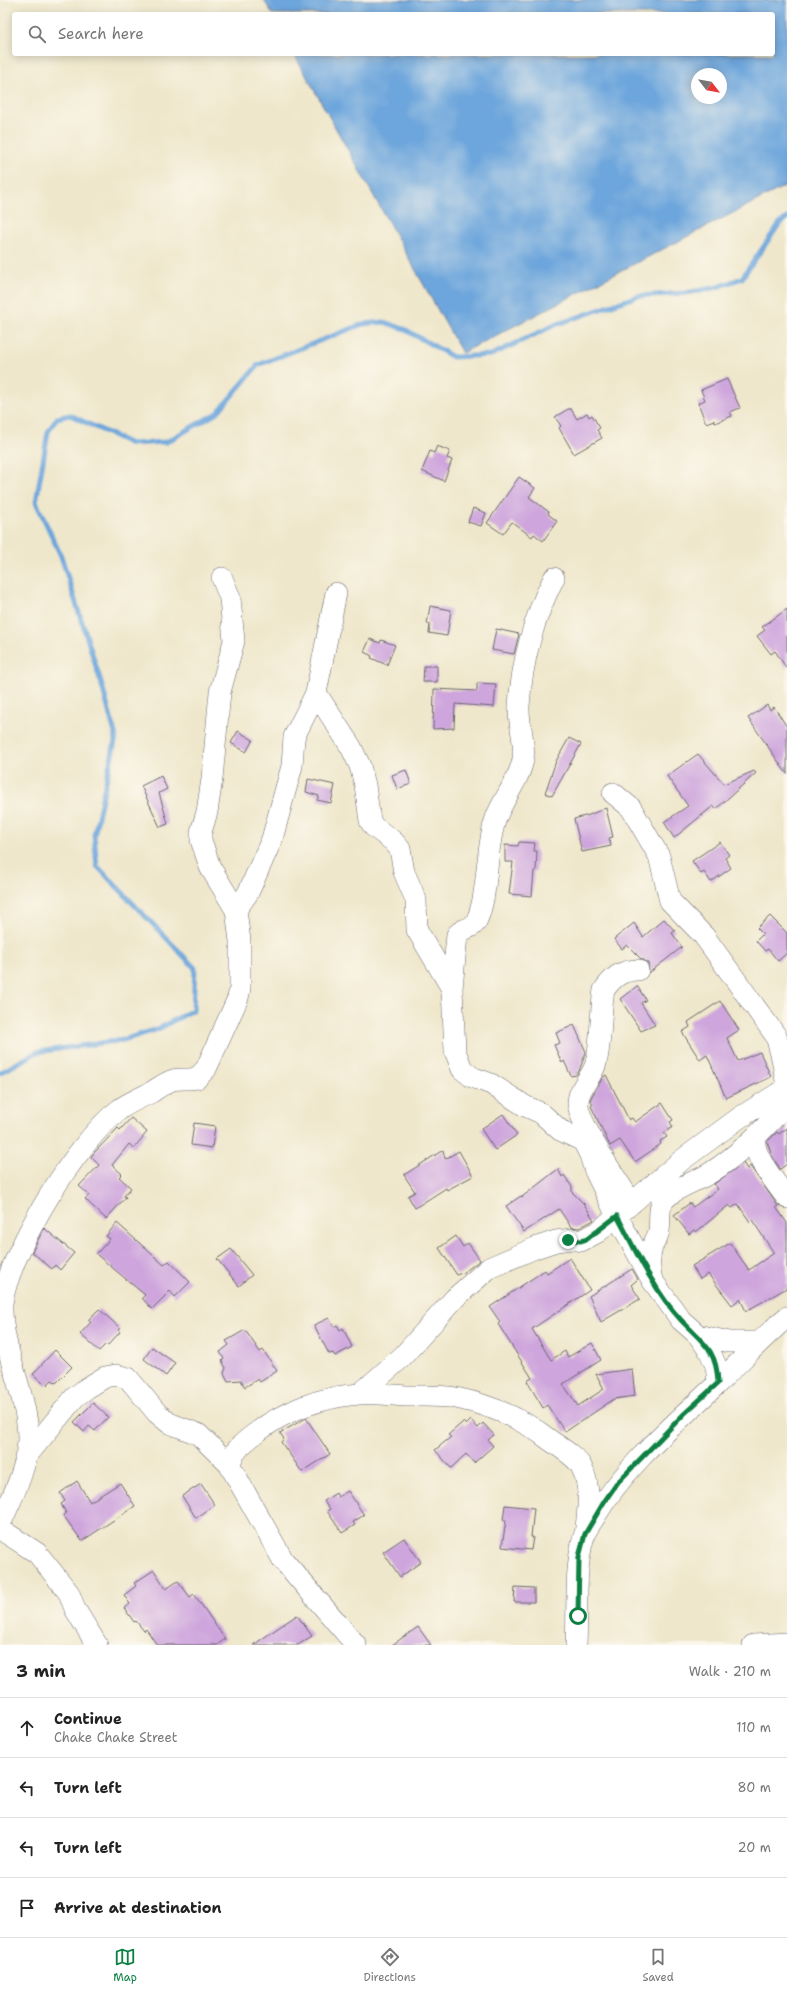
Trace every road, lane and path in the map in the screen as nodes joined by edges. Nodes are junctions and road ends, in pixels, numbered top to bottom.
1 (222, 578) dead end
2 (554, 578) dead end
3 (336, 593) dead end
4 (316, 693) junction
5 (614, 793) dead end
6 (236, 910) junction
7 (638, 970) dead end
8 (452, 989) junction
9 (787, 1087) edge
10 (787, 1104) edge
11 (755, 1139) junction
12 (590, 1144) junction
13 (787, 1198) edge
14 (624, 1210) junction
15 (652, 1280) junction
16 (787, 1316) edge
17 (698, 1336) junction
18 (758, 1342) junction
19 (718, 1383) junction
20 (360, 1394) junction
21 (25, 1459) junction
22 (229, 1464) junction
23 (0, 1525) edge
24 (0, 1529) edge
25 (585, 1534) junction
26 (787, 1643) edge
27 (97, 1645) edge
28 (356, 1645) edge
29 (576, 1645) edge
30 (753, 1645) edge

1 - 6 street
2 - 8 street
3 - 4 street
4 - 6 street
4 - 8 street
5 - 9 street
6 - 21 street
7 - 12 street
8 - 12 street
9 - 14 street
10 - 11 street
11 - 13 street
11 - 15 street
12 - 14 street
14 - 15 street
14 - 20 street
15 - 17 street
16 - 18 street
17 - 18 street
17 - 19 street
18 - 19 street
19 - 25 street
20 - 22 street
20 - 25 street
21 - 22 street
21 - 23 street
22 - 28 street
24 - 27 street
25 - 29 street
26 - 30 street

